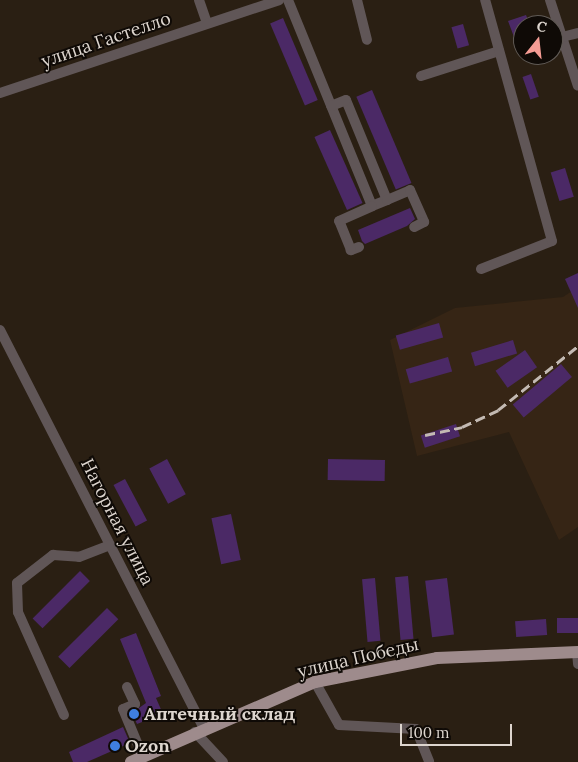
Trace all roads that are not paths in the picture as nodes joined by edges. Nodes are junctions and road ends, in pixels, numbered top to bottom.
1 (199, 0) edge
2 (279, 0) edge
3 (288, 0) edge
4 (356, 0) edge
5 (485, 0) edge
6 (550, 0) edge
7 (555, 15) edge
8 (207, 23) junction
9 (578, 32) edge
10 (563, 37) edge
11 (367, 40) dead end
12 (563, 40) edge
13 (499, 51) junction
14 (421, 76) dead end
15 (578, 86) edge
16 (0, 93) edge
17 (331, 106) junction
18 (387, 200) junction
19 (372, 206) junction
20 (414, 227) dead end
21 (359, 247) dead end
22 (481, 269) dead end
23 (0, 330) edge
24 (110, 545) junction
25 (578, 656) edge
26 (315, 682) junction
27 (127, 686) dead end
28 (64, 714) dead end
29 (200, 731) junction
30 (137, 760) edge
31 (223, 762) edge
32 (429, 762) edge

1 - 8 street
2 - 8 street, улица Гастелло
3 - 17 street
4 - 11 street
5 - 13 street
6 - 7 street
8 - 16 street, улица Гастелло
9 - 10 street
12 - 15 street
13 - 14 street
13 - 22 street
17 - 18 street
17 - 19 street
18 - 19 street
18 - 20 street
19 - 21 street
23 - 24 street, Нагорная улица
24 - 28 street
24 - 29 street, Нагорная улица
25 - 26 main road, улица Победы
26 - 29 main road, улица Победы
26 - 32 street
27 - 30 street
29 - 30 main road, улица Победы
29 - 31 street, Нагорная улица

